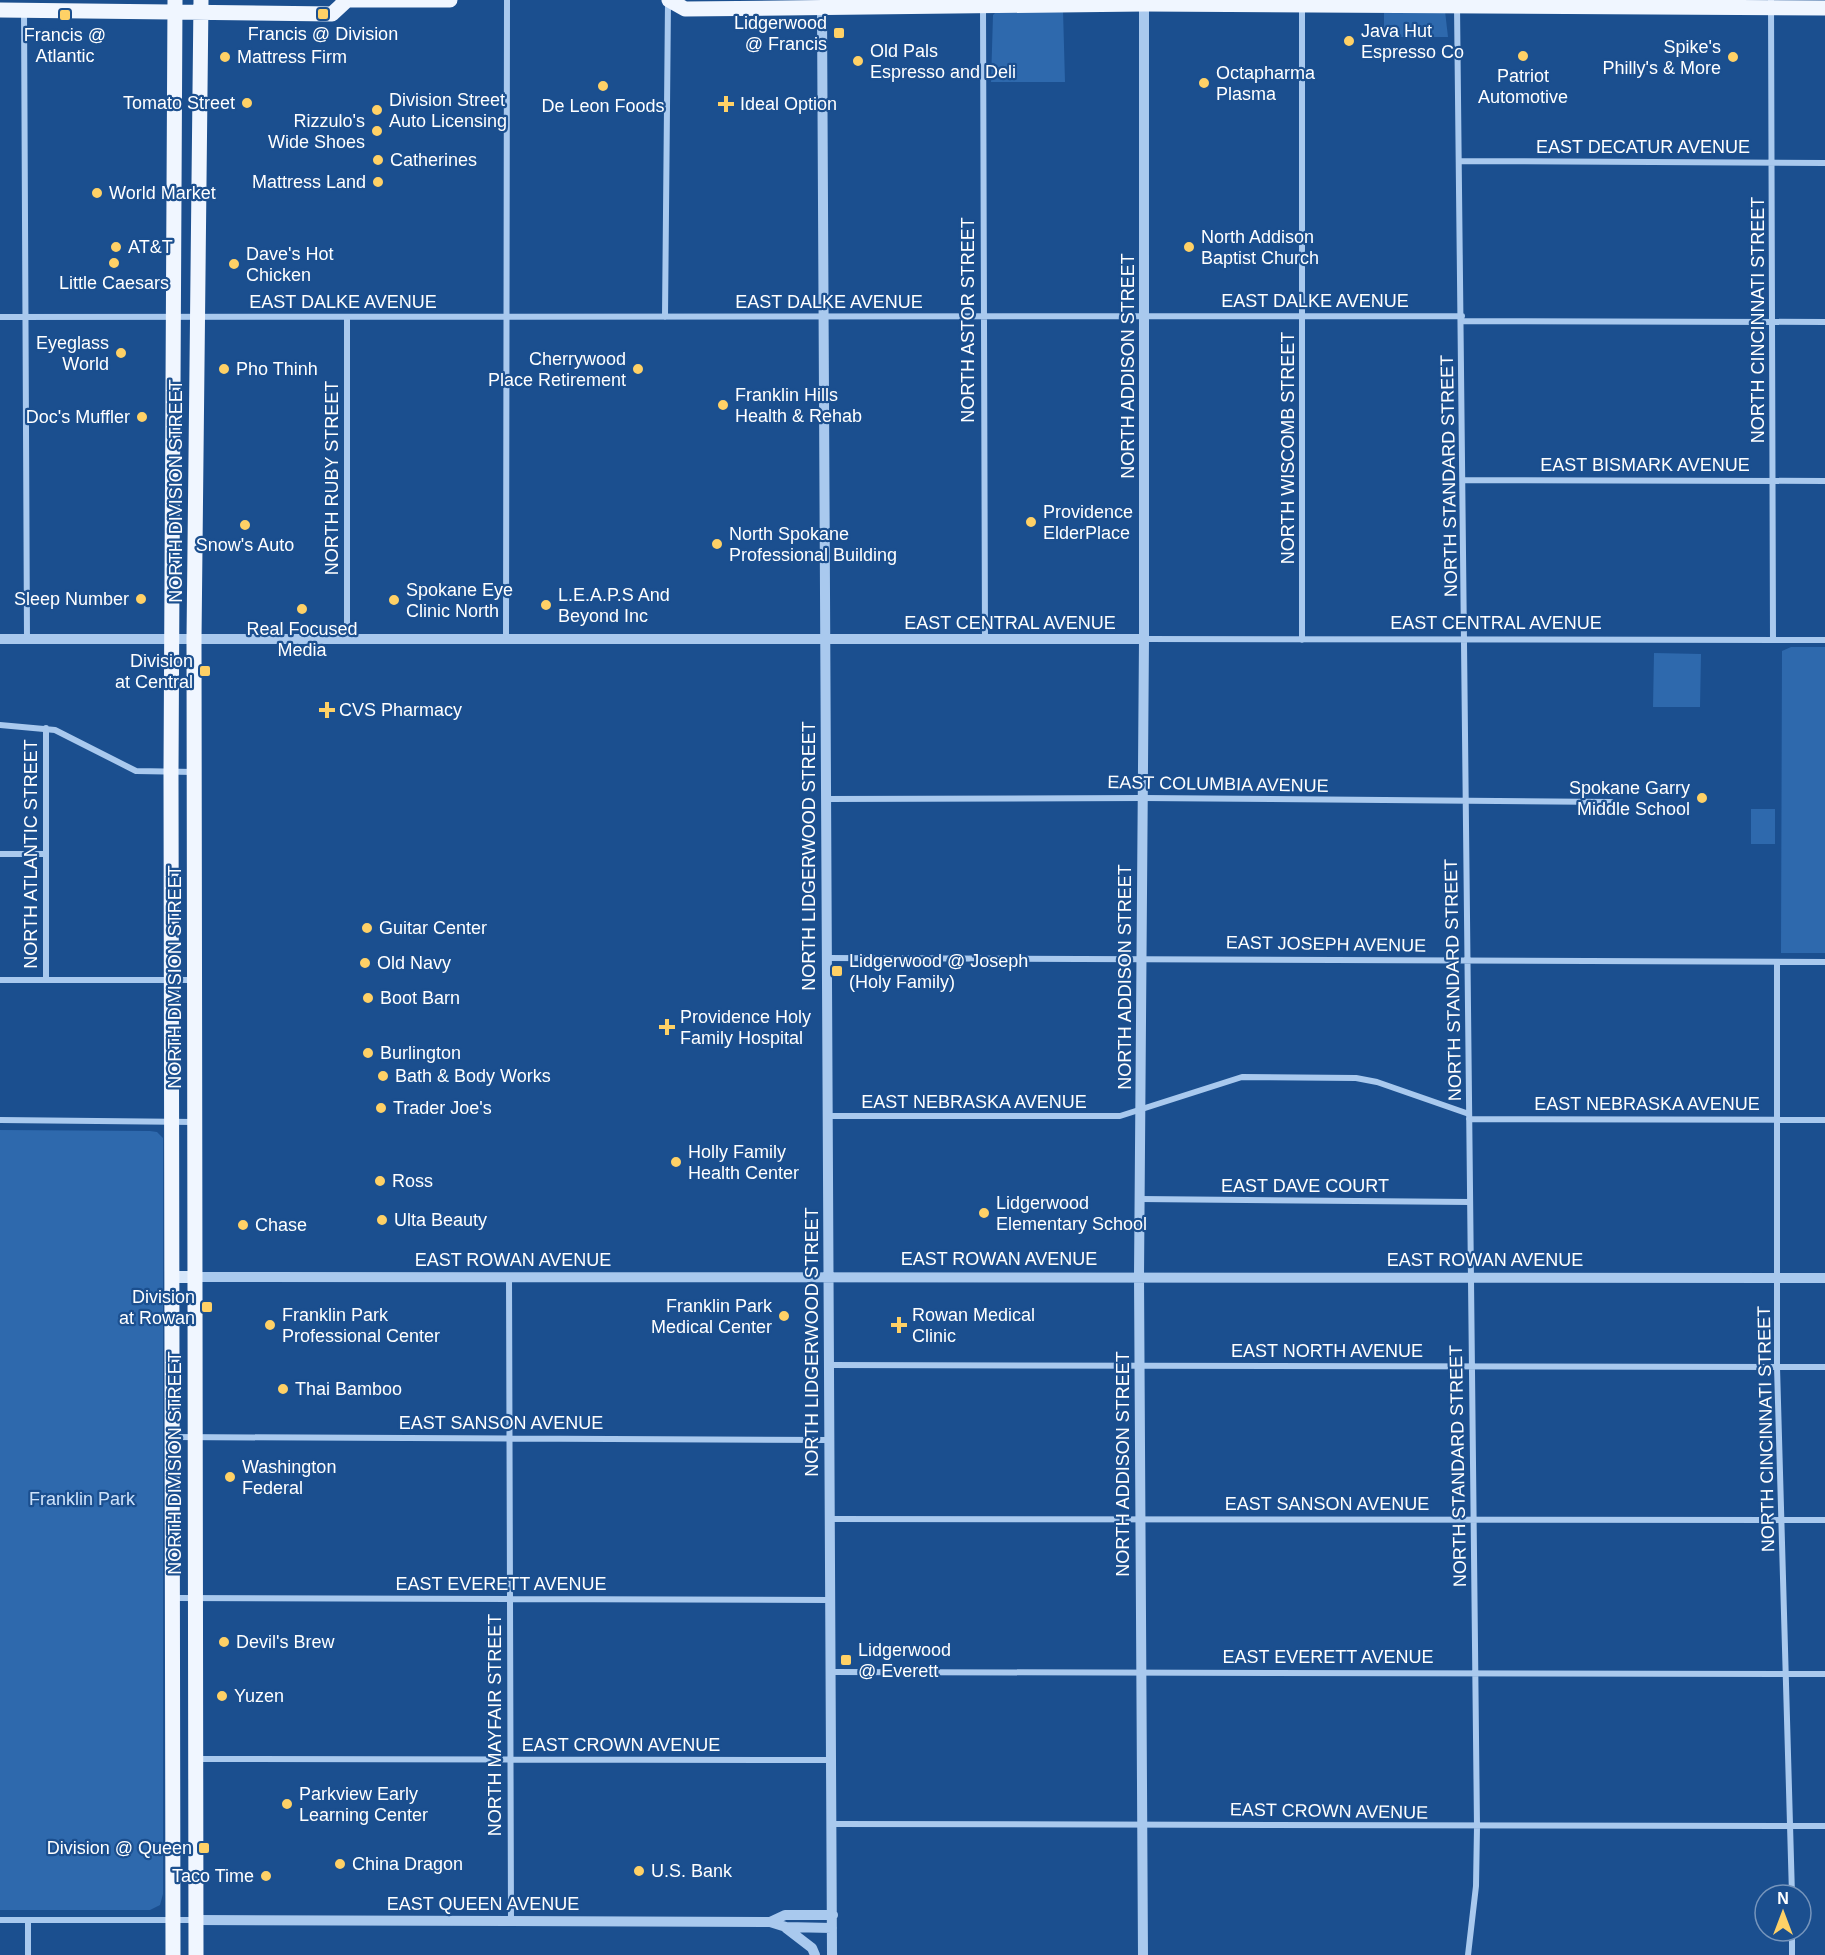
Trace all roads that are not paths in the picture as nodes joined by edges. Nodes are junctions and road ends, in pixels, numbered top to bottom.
1 (450, 0) edge
2 (507, 0) edge
3 (668, 0) edge
4 (345, 1) edge
5 (1144, 2) edge
6 (823, 3) edge
7 (983, 3) edge
8 (1302, 4) junction
9 (1457, 4) junction
10 (1771, 4) edge
11 (175, 7) edge
12 (201, 7) edge
13 (1825, 8) edge
14 (0, 10) edge
15 (24, 10) junction
16 (1461, 160) junction
17 (1773, 162) junction
18 (1825, 163) edge
19 (983, 316) junction
20 (1144, 316) junction
21 (1304, 316) junction
22 (0, 317) edge
23 (27, 317) junction
24 (173, 317) junction
25 (196, 317) junction
26 (347, 317) junction
27 (507, 317) junction
28 (665, 317) junction
29 (825, 317) junction
30 (1462, 319) junction
31 (1773, 321) junction
32 (1825, 322) edge
33 (1464, 480) junction
34 (1773, 480) junction
35 (1825, 481) edge
36 (0, 639) edge
37 (27, 639) junction
38 (172, 639) junction
39 (194, 639) junction
40 (347, 639) junction
41 (506, 639) junction
42 (824, 639) junction
43 (985, 639) junction
44 (1144, 639) junction
45 (1465, 639) junction
46 (1302, 640) junction
47 (1773, 640) junction
48 (1825, 640) edge
49 (0, 725) edge
50 (46, 728) junction
51 (171, 772) junction
52 (195, 772) junction
53 (1143, 798) junction
54 (825, 799) junction
55 (1465, 802) junction
56 (1611, 802) dead end
57 (0, 854) edge
58 (46, 854) junction
59 (826, 958) junction
60 (1141, 958) junction
61 (1467, 961) junction
62 (1777, 962) junction
63 (1825, 962) edge
64 (0, 980) edge
65 (46, 980) junction
66 (172, 980) junction
67 (194, 980) junction
68 (1140, 1111) junction
69 (827, 1116) junction
70 (1469, 1116) junction
71 (0, 1120) edge
72 (1777, 1120) junction
73 (1825, 1120) edge
74 (172, 1122) junction
75 (195, 1122) junction
76 (1140, 1199) junction
77 (1470, 1202) junction
78 (1139, 1276) junction
79 (172, 1277) junction
80 (195, 1277) junction
81 (509, 1277) junction
82 (827, 1277) junction
83 (1778, 1278) junction
84 (1825, 1278) edge
85 (1470, 1279) junction
86 (830, 1365) junction
87 (1139, 1365) junction
88 (1777, 1367) junction
89 (1825, 1367) edge
90 (1472, 1368) junction
91 (173, 1437) junction
92 (195, 1437) junction
93 (510, 1438) junction
94 (829, 1440) junction
95 (1141, 1518) junction
96 (830, 1519) junction
97 (1474, 1520) junction
98 (1825, 1520) edge
99 (1782, 1521) junction
100 (172, 1598) junction
101 (510, 1598) junction
102 (195, 1599) junction
103 (830, 1600) junction
104 (1141, 1671) junction
105 (831, 1672) junction
106 (1474, 1673) junction
107 (1788, 1674) junction
108 (1825, 1674) edge
109 (195, 1760) junction
110 (510, 1760) junction
111 (831, 1760) junction
112 (832, 1824) junction
113 (1142, 1824) junction
114 (1791, 1826) junction
115 (1825, 1826) edge
116 (1477, 1827) junction
117 (1792, 1883) edge
118 (833, 1915) junction
119 (0, 1920) edge
120 (28, 1920) junction
121 (173, 1920) junction
122 (195, 1920) junction
123 (511, 1921) junction
124 (770, 1922) junction
125 (786, 1927) junction
126 (832, 1928) junction
127 (28, 1955) edge
128 (173, 1955) edge
129 (196, 1955) edge
130 (815, 1955) edge
131 (832, 1955) edge
132 (1143, 1955) edge
133 (1468, 1955) edge

1 - 4 main road
2 - 27 street
3 - 6 main road
3 - 28 street
4 - 12 main road
5 - 7 main road
5 - 8 main road
5 - 20 street, NORTH ADDISON STREET
6 - 7 main road
6 - 29 street, NORTH LIDGERWOOD STREET
7 - 19 street, NORTH ASTOR STREET
8 - 9 main road
8 - 21 street, NORTH WISCOMB STREET
9 - 10 main road
9 - 16 street, NORTH STANDARD STREET
10 - 13 main road
10 - 17 street, NORTH CINCINNATI STREET
11 - 12 main road
11 - 15 main road
11 - 24 main road, NORTH DIVISION STREET
12 - 25 main road, NORTH DIVISION STREET
14 - 15 main road
15 - 23 street
16 - 17 street, EAST DECATUR AVENUE
16 - 30 street, NORTH STANDARD STREET
17 - 18 street, EAST DECATUR AVENUE
17 - 31 street, NORTH CINCINNATI STREET
19 - 20 street, EAST DALKE AVENUE
19 - 29 street, EAST DALKE AVENUE
19 - 43 street, NORTH ASTOR STREET
20 - 21 street, EAST DALKE AVENUE
20 - 44 street, NORTH ADDISON STREET
21 - 30 street, EAST DALKE AVENUE
21 - 46 street, NORTH WISCOMB STREET
22 - 23 street, EAST DALKE AVENUE
23 - 24 street, EAST DALKE AVENUE
23 - 37 street
24 - 25 street, EAST DALKE AVENUE
24 - 38 main road, NORTH DIVISION STREET
25 - 26 street, EAST DALKE AVENUE
25 - 39 main road, NORTH DIVISION STREET
26 - 27 street, EAST DALKE AVENUE
26 - 40 street, NORTH RUBY STREET
27 - 28 street, EAST DALKE AVENUE
27 - 41 street
28 - 29 street, EAST DALKE AVENUE
29 - 42 street, NORTH LIDGERWOOD STREET
30 - 31 street, EAST DALKE AVENUE
30 - 33 street, NORTH STANDARD STREET
31 - 32 street, EAST DALKE AVENUE
31 - 34 street, NORTH CINCINNATI STREET
33 - 34 street, EAST BISMARK AVENUE
33 - 45 street, NORTH STANDARD STREET
34 - 35 street, EAST BISMARK AVENUE
34 - 47 street, NORTH CINCINNATI STREET
36 - 37 street, EAST CENTRAL AVENUE
37 - 38 street, EAST CENTRAL AVENUE
38 - 39 street, EAST CENTRAL AVENUE
38 - 51 main road, NORTH DIVISION STREET
39 - 40 street, EAST CENTRAL AVENUE
39 - 52 main road, NORTH DIVISION STREET
40 - 41 street, EAST CENTRAL AVENUE
41 - 42 street, EAST CENTRAL AVENUE
42 - 43 street, EAST CENTRAL AVENUE
42 - 54 street, NORTH LIDGERWOOD STREET
43 - 44 street, EAST CENTRAL AVENUE
44 - 46 street, EAST CENTRAL AVENUE
44 - 53 street, NORTH ADDISON STREET
45 - 46 street, EAST CENTRAL AVENUE
45 - 47 street, EAST CENTRAL AVENUE
45 - 55 street, NORTH STANDARD STREET
47 - 48 street, EAST CENTRAL AVENUE
49 - 50 street
50 - 51 street
50 - 58 street, NORTH ATLANTIC STREET
51 - 52 street
51 - 66 main road, NORTH DIVISION STREET
52 - 67 main road, NORTH DIVISION STREET
53 - 54 street, EAST COLUMBIA AVENUE
53 - 55 street, EAST COLUMBIA AVENUE
53 - 60 street, NORTH ADDISON STREET
54 - 59 street, NORTH LIDGERWOOD STREET
55 - 56 street, EAST COLUMBIA AVENUE
55 - 61 street, NORTH STANDARD STREET
57 - 58 street
58 - 65 street, NORTH ATLANTIC STREET
59 - 60 street, EAST JOSEPH AVENUE
59 - 69 street, NORTH LIDGERWOOD STREET
60 - 61 street, EAST JOSEPH AVENUE
60 - 68 street, NORTH ADDISON STREET
61 - 62 street, EAST JOSEPH AVENUE
61 - 70 street, NORTH STANDARD STREET
62 - 63 street, EAST JOSEPH AVENUE
62 - 72 street, NORTH CINCINNATI STREET
64 - 65 street
65 - 66 street
66 - 67 street
66 - 74 main road, NORTH DIVISION STREET
67 - 75 main road, NORTH DIVISION STREET
68 - 69 street, EAST NEBRASKA AVENUE
68 - 70 street, EAST NEBRASKA AVENUE
68 - 76 street, NORTH ADDISON STREET
69 - 82 street, NORTH LIDGERWOOD STREET
70 - 72 street, EAST NEBRASKA AVENUE
70 - 77 street, NORTH STANDARD STREET
71 - 74 street
72 - 73 street, EAST NEBRASKA AVENUE
72 - 83 street, NORTH CINCINNATI STREET
74 - 75 street
74 - 79 main road, NORTH DIVISION STREET
75 - 80 main road, NORTH DIVISION STREET
76 - 77 street, EAST DAVE COURT
76 - 78 street, NORTH ADDISON STREET
77 - 85 street, NORTH STANDARD STREET
78 - 82 street, EAST ROWAN AVENUE
78 - 85 street, EAST ROWAN AVENUE
78 - 87 street, NORTH ADDISON STREET
79 - 80 main road, EAST ROWAN AVENUE
79 - 91 main road, NORTH DIVISION STREET
80 - 81 street, EAST ROWAN AVENUE
80 - 92 main road, NORTH DIVISION STREET
81 - 82 street, EAST ROWAN AVENUE
81 - 93 street, NORTH MAYFAIR STREET
82 - 86 street, NORTH LIDGERWOOD STREET
83 - 84 street, EAST ROWAN AVENUE
83 - 85 street, EAST ROWAN AVENUE
83 - 88 street, NORTH CINCINNATI STREET
85 - 90 street, NORTH STANDARD STREET
86 - 87 street, EAST NORTH AVENUE
86 - 94 street, NORTH LIDGERWOOD STREET
87 - 90 street, EAST NORTH AVENUE
87 - 95 street, NORTH ADDISON STREET
88 - 89 street, EAST NORTH AVENUE
88 - 90 street, EAST NORTH AVENUE
88 - 99 street, NORTH CINCINNATI STREET
90 - 97 street, NORTH STANDARD STREET
91 - 92 street, EAST SANSON AVENUE
91 - 100 main road, NORTH DIVISION STREET
92 - 93 street, EAST SANSON AVENUE
92 - 102 main road, NORTH DIVISION STREET
93 - 94 street, EAST SANSON AVENUE
93 - 101 street, NORTH MAYFAIR STREET
94 - 96 street, NORTH LIDGERWOOD STREET
95 - 96 street, EAST SANSON AVENUE
95 - 97 street, EAST SANSON AVENUE
95 - 104 street, NORTH ADDISON STREET
96 - 103 street, NORTH LIDGERWOOD STREET
97 - 99 street, EAST SANSON AVENUE
97 - 106 street, NORTH STANDARD STREET
98 - 99 street, EAST SANSON AVENUE
99 - 107 street, NORTH CINCINNATI STREET
100 - 102 street, EAST EVERETT AVENUE
100 - 121 main road, NORTH DIVISION STREET
101 - 102 street, EAST EVERETT AVENUE
101 - 103 street, EAST EVERETT AVENUE
101 - 110 street, NORTH MAYFAIR STREET
102 - 109 main road, NORTH DIVISION STREET
103 - 105 street, NORTH LIDGERWOOD STREET
104 - 105 street, EAST EVERETT AVENUE
104 - 106 street, EAST EVERETT AVENUE
104 - 113 street, NORTH ADDISON STREET
105 - 111 street, NORTH LIDGERWOOD STREET
106 - 107 street, EAST EVERETT AVENUE
106 - 116 street, NORTH STANDARD STREET
107 - 108 street, EAST EVERETT AVENUE
107 - 114 street, NORTH CINCINNATI STREET
109 - 110 street, EAST CROWN AVENUE
109 - 122 main road, NORTH DIVISION STREET
110 - 111 street, EAST CROWN AVENUE
110 - 123 street, NORTH MAYFAIR STREET
111 - 112 street, NORTH LIDGERWOOD STREET
112 - 113 street, EAST CROWN AVENUE
112 - 118 street, NORTH LIDGERWOOD STREET
113 - 116 street, EAST CROWN AVENUE
113 - 132 street, NORTH ADDISON STREET
114 - 115 street, EAST CROWN AVENUE
114 - 116 street, EAST CROWN AVENUE
114 - 117 street, NORTH CINCINNATI STREET
116 - 133 street, NORTH STANDARD STREET
118 - 124 street, EAST QUEEN AVENUE
118 - 126 street, NORTH LIDGERWOOD STREET
119 - 120 street
120 - 121 street
120 - 127 street
121 - 122 street
121 - 128 main road, NORTH DIVISION STREET
122 - 123 street, EAST QUEEN AVENUE
122 - 129 main road, NORTH DIVISION STREET
123 - 124 street, EAST QUEEN AVENUE
124 - 125 street, EAST QUEEN AVENUE
125 - 126 street, EAST QUEEN AVENUE
125 - 130 street
126 - 131 street, NORTH LIDGERWOOD STREET

